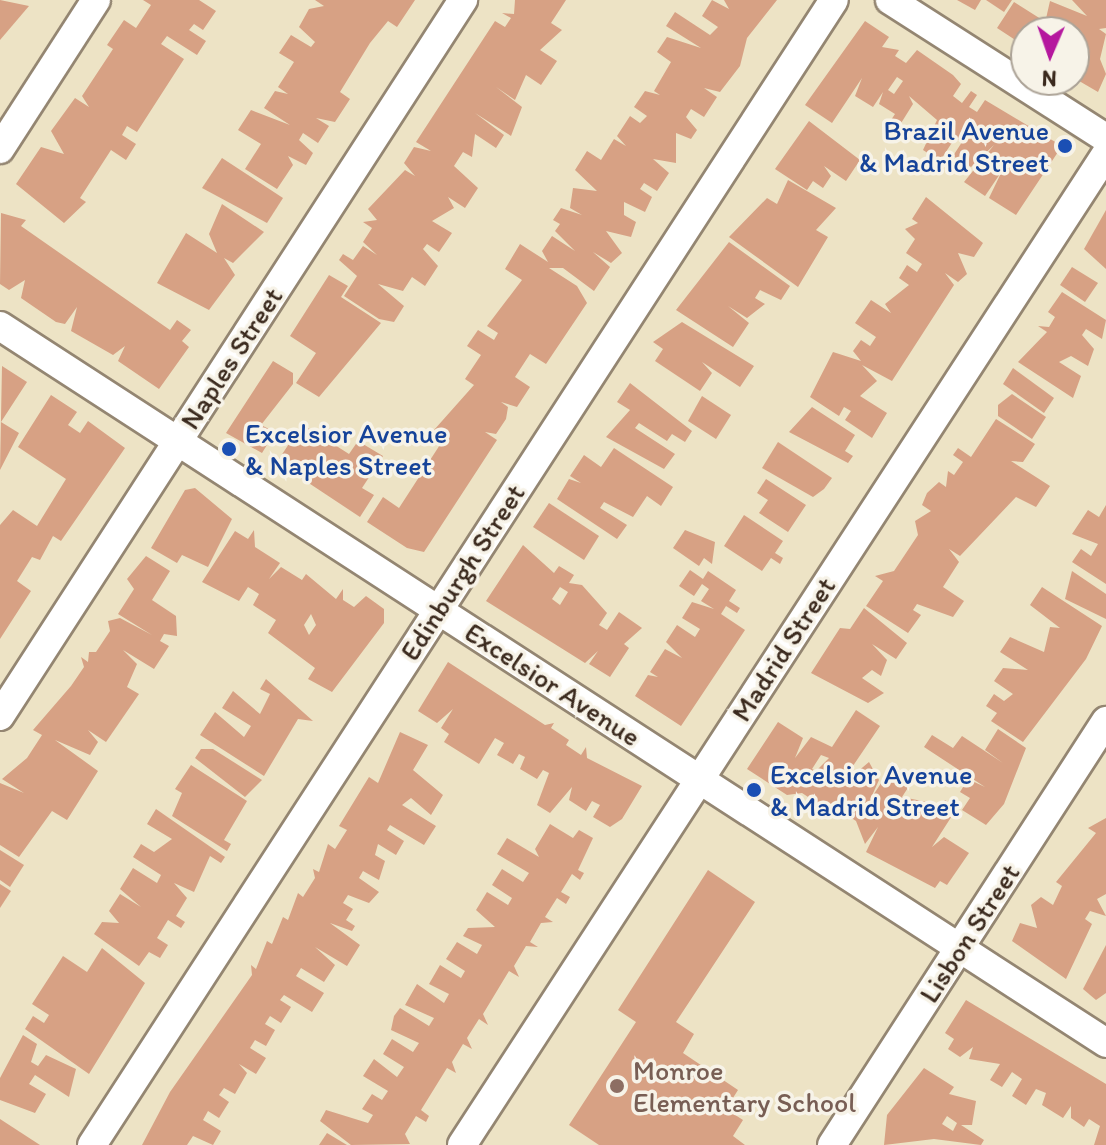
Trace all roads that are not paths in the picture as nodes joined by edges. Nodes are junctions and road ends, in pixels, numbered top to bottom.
1 (96, 0) edge
2 (463, 0) edge
3 (834, 0) edge
4 (890, 0) edge
5 (1106, 138) edge
6 (0, 149) edge
7 (1106, 154) edge
8 (0, 326) edge
9 (178, 441) junction
10 (439, 608) junction
11 (0, 716) edge
12 (1106, 721) edge
13 (698, 779) junction
14 (959, 949) junction
15 (1106, 1043) edge
16 (92, 1145) edge
17 (462, 1145) edge
18 (832, 1145) edge

1 - 6 street
2 - 9 street, Naples Street
3 - 10 street, Edinburgh Street
4 - 5 street
7 - 13 street, Madrid Street
8 - 9 street, Excelsior Avenue
9 - 10 street, Excelsior Avenue
9 - 11 street, Naples Street
10 - 13 street, Excelsior Avenue
10 - 16 street, Edinburgh Street
12 - 14 street, Lisbon Street
13 - 14 street, Excelsior Avenue
13 - 17 street, Madrid Street
14 - 15 street, Excelsior Avenue
14 - 18 street, Lisbon Street

